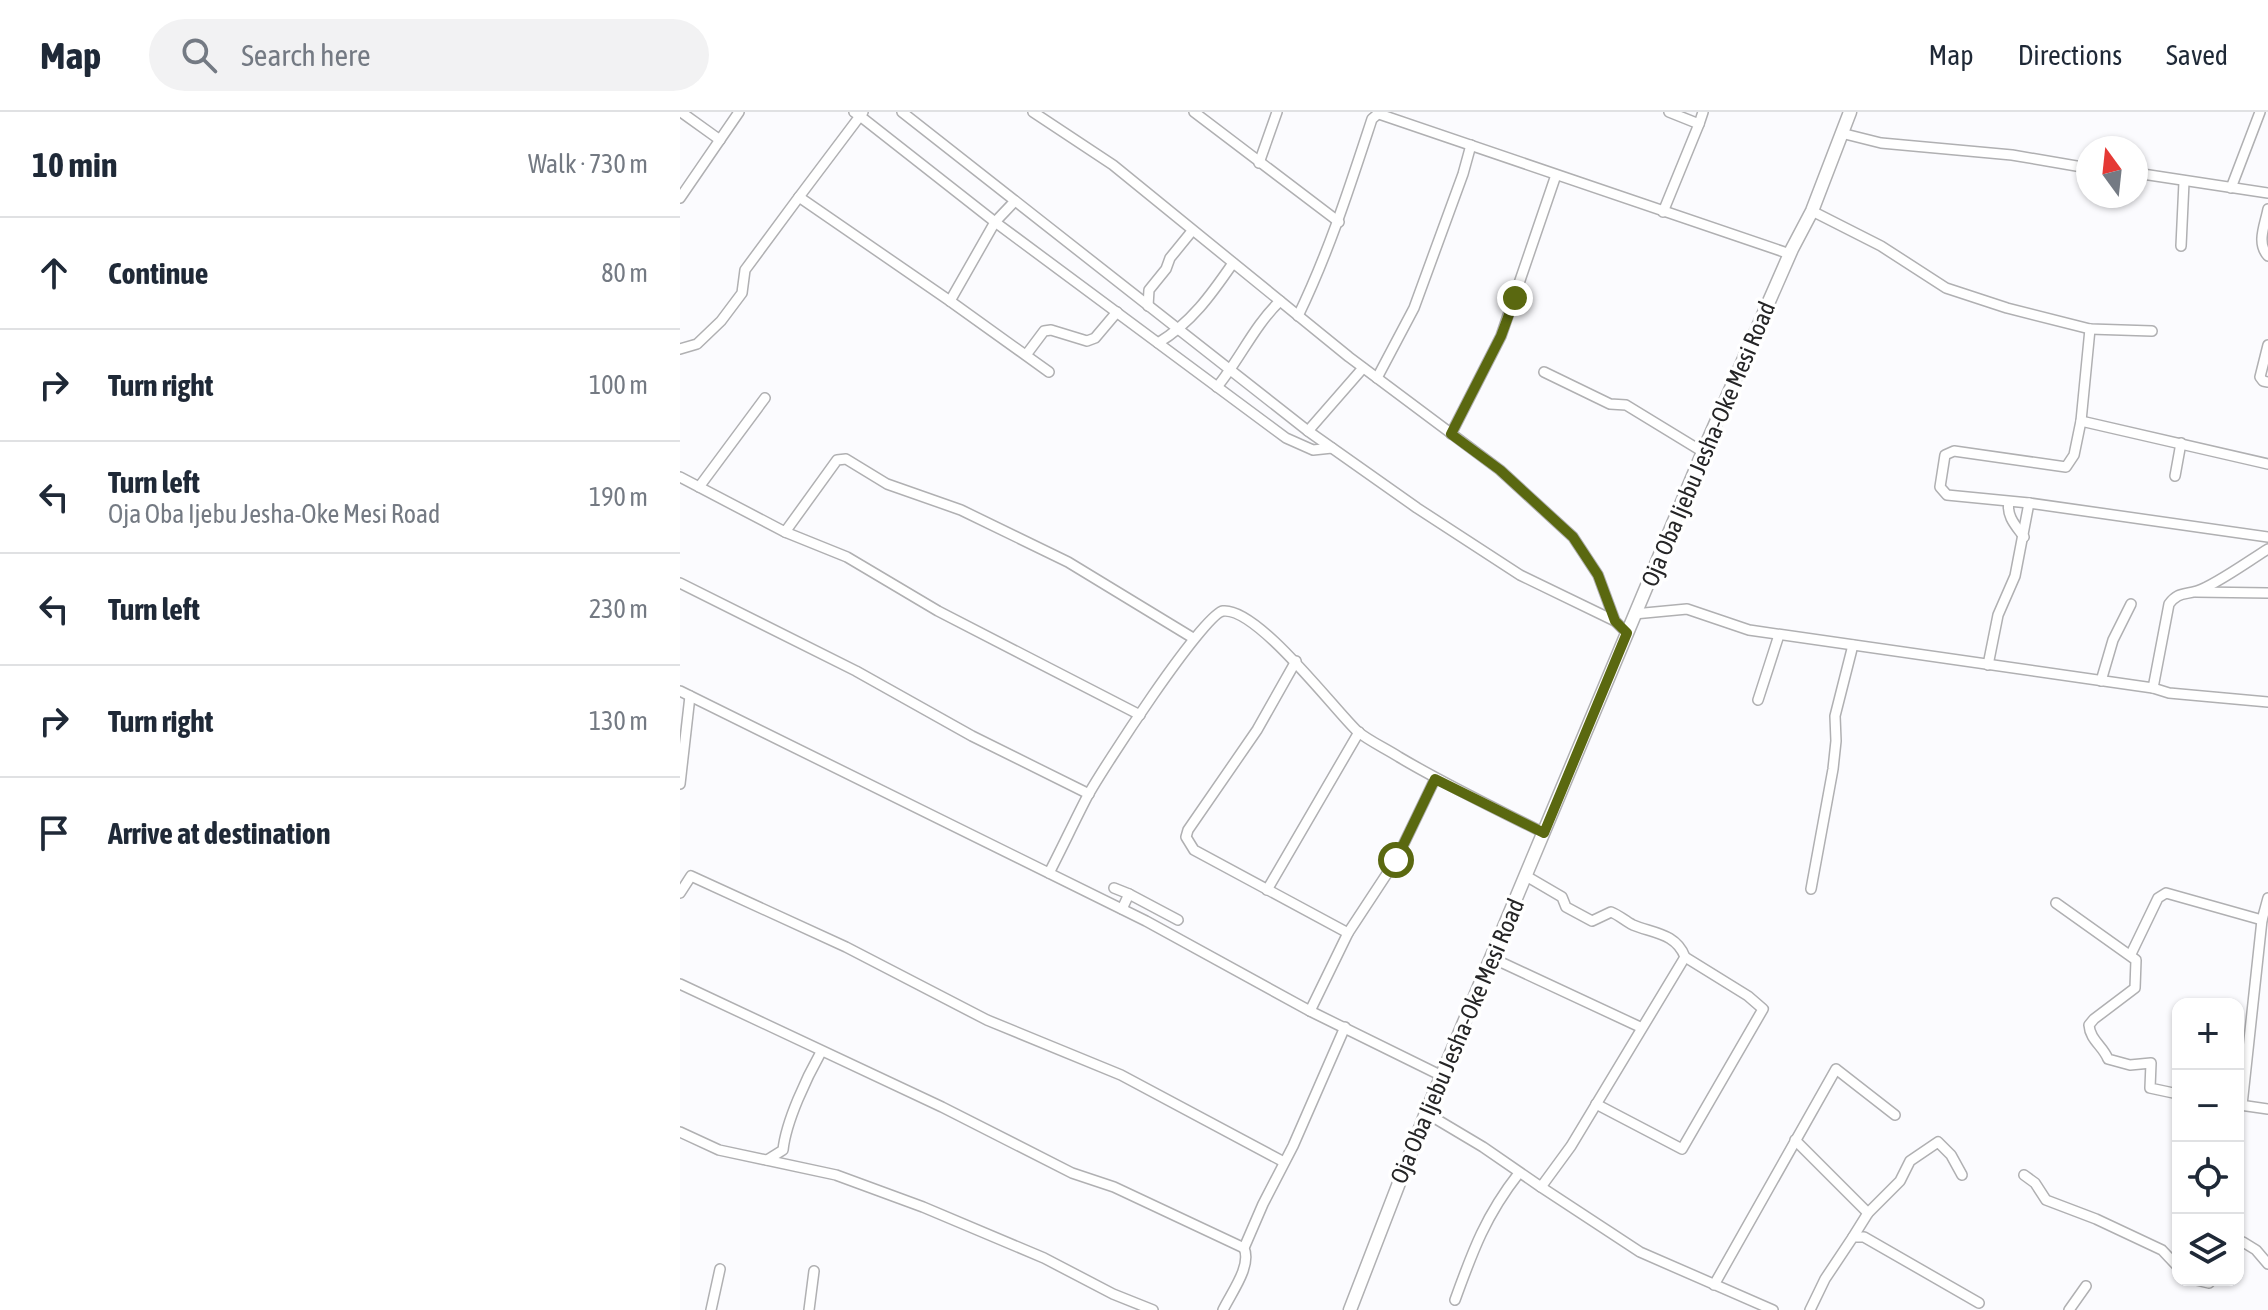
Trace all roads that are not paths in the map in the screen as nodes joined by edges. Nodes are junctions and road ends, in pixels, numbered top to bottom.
1 (681, 112) edge
2 (739, 112) edge
3 (902, 112) edge
4 (1033, 112) edge
5 (1055, 112) edge
6 (1194, 112) edge
7 (1277, 112) edge
8 (1669, 112) edge
9 (1703, 112) edge
10 (1850, 112) edge
11 (2260, 112) edge
12 (859, 113) edge
13 (1379, 113) edge
14 (1047, 123) junction
15 (1699, 124) junction
16 (1841, 133) junction
17 (720, 140) junction
18 (1471, 145) junction
19 (1259, 163) junction
20 (2076, 166) edge
21 (1556, 175) junction
22 (2148, 175) edge
23 (2184, 182) junction
24 (2231, 188) junction
25 (2268, 193) edge
26 (799, 197) junction
27 (680, 198) edge
28 (1015, 201) junction
29 (2268, 209) edge
30 (1812, 211) junction
31 (1663, 212) junction
32 (995, 222) junction
33 (1339, 222) junction
34 (1192, 231) junction
35 (2181, 246) dead end
36 (1790, 254) junction
37 (2268, 256) edge
38 (1233, 263) junction
39 (950, 301) junction
40 (1280, 301) junction
41 (1148, 306) junction
42 (1117, 312) junction
43 (1298, 316) junction
44 (2090, 329) junction
45 (1179, 330) junction
46 (2152, 331) dead end
47 (1158, 343) junction
48 (2268, 345) edge
49 (680, 349) edge
50 (1026, 355) junction
51 (1363, 368) junction
52 (1230, 370) junction
53 (1049, 372) dead end
54 (1544, 372) dead end
55 (1377, 378) junction
56 (2268, 382) edge
57 (1217, 387) junction
58 (765, 398) dead end
59 (2081, 421) junction
60 (1308, 431) junction
61 (1451, 434) junction
62 (2181, 443) junction
63 (1332, 448) junction
64 (1703, 452) junction
65 (2268, 464) edge
66 (2175, 476) dead end
67 (680, 477) edge
68 (699, 487) junction
69 (2009, 502) junction
70 (2029, 503) junction
71 (785, 532) junction
72 (2024, 537) junction
73 (2268, 537) edge
74 (2268, 549) edge
75 (680, 583) edge
76 (2196, 592) junction
77 (2268, 593) edge
78 (2131, 604) dead end
79 (1634, 614) junction
80 (1615, 621) junction
81 (1627, 633) junction
82 (1779, 635) junction
83 (1193, 638) junction
84 (1853, 645) junction
85 (1296, 661) junction
86 (1988, 665) junction
87 (2101, 681) junction
88 (2153, 688) junction
89 (680, 691) edge
90 (690, 696) junction
91 (1758, 700) dead end
92 (2268, 702) edge
93 (1140, 715) junction
94 (1359, 732) junction
95 (1435, 779) junction
96 (680, 785) edge
97 (1089, 794) junction
98 (1544, 833) junction
99 (680, 868) edge
100 (1049, 873) junction
101 (691, 876) junction
102 (1526, 876) junction
103 (1114, 888) dead end
104 (1811, 889) dead end
105 (1267, 890) junction
106 (680, 893) edge
107 (1129, 894) junction
108 (2268, 898) edge
109 (2056, 903) dead end
110 (1122, 909) junction
111 (1178, 920) dead end
112 (2262, 920) junction
113 (1348, 933) junction
114 (2131, 954) junction
115 (1685, 957) junction
116 (1492, 958) junction
117 (680, 984) edge
118 (1310, 1011) junction
119 (1345, 1027) junction
120 (1640, 1027) junction
121 (821, 1052) junction
122 (2244, 1071) edge
123 (1442, 1076) junction
124 (2172, 1093) edge
125 (1596, 1104) junction
126 (2244, 1106) edge
127 (2268, 1109) edge
128 (1426, 1113) junction
129 (1895, 1115) dead end
130 (680, 1132) edge
131 (1795, 1140) junction
132 (767, 1160) junction
133 (1284, 1162) junction
134 (1519, 1173) junction
135 (1962, 1175) dead end
136 (2024, 1175) dead end
137 (1541, 1187) junction
138 (1868, 1213) junction
139 (1853, 1237) junction
140 (2244, 1243) edge
141 (1244, 1248) junction
142 (2172, 1261) edge
143 (2268, 1264) edge
144 (720, 1269) dead end
145 (814, 1271) dead end
146 (1714, 1285) junction
147 (2086, 1286) dead end
148 (1455, 1300) dead end
149 (1979, 1303) dead end
150 (711, 1310) edge
151 (809, 1310) edge
152 (1153, 1310) edge
153 (1223, 1310) edge
154 (1350, 1310) edge
155 (1773, 1310) edge
156 (1810, 1310) edge
157 (2069, 1310) edge

1 - 17 street
2 - 17 street
3 - 28 street
4 - 14 street
5 - 14 street
6 - 19 street
7 - 19 street
8 - 15 street
9 - 15 street
10 - 16 main road, Oja Oba Ijebu Jesha-Oke Mesi Road
11 - 24 street
12 - 26 street
12 - 32 street
13 - 18 street
13 - 33 street
14 - 34 street
15 - 31 street
16 - 20 street
16 - 30 main road, Oja Oba Ijebu Jesha-Oke Mesi Road
17 - 27 street
18 - 21 street
18 - 55 street
19 - 33 street
21 - 31 street
21 - 61 street
22 - 23 street
23 - 24 street
23 - 35 street
24 - 25 street
26 - 39 street
26 - 49 street
28 - 32 street
28 - 41 street
29 - 37 street
30 - 36 main road, Oja Oba Ijebu Jesha-Oke Mesi Road
30 - 44 street
31 - 36 street
32 - 39 street
32 - 42 street
33 - 43 street
34 - 38 street
34 - 41 street
36 - 64 main road, Oja Oba Ijebu Jesha-Oke Mesi Road
38 - 40 street
38 - 45 street
39 - 50 street
40 - 43 street
40 - 52 street
41 - 45 street
42 - 47 street
42 - 50 street
43 - 51 street
44 - 46 street
44 - 59 street
45 - 47 street
45 - 52 street
47 - 57 street
48 - 56 street
50 - 53 street
51 - 55 street
51 - 60 street
52 - 57 street
52 - 60 street
54 - 64 street
55 - 61 street
57 - 63 street
58 - 68 street
59 - 62 street
59 - 69 street
60 - 63 street
61 - 80 street
62 - 65 street
62 - 66 street
63 - 80 street
64 - 79 main road, Oja Oba Ijebu Jesha-Oke Mesi Road
67 - 68 street
68 - 71 street
69 - 70 street
69 - 72 street
70 - 72 street
70 - 73 street
71 - 83 street
71 - 93 street
72 - 86 street
74 - 76 street
75 - 97 street
76 - 77 street
76 - 88 street
78 - 87 street
79 - 81 main road, Oja Oba Ijebu Jesha-Oke Mesi Road
79 - 82 street
80 - 81 street
81 - 98 main road, Oja Oba Ijebu Jesha-Oke Mesi Road
82 - 84 street
82 - 91 street
83 - 85 street
83 - 93 street
84 - 86 street
84 - 104 street
85 - 94 street
85 - 105 street
86 - 87 street
87 - 88 street
88 - 92 street
89 - 90 street
90 - 96 street
90 - 100 street
93 - 97 street
94 - 95 street
94 - 105 street
95 - 98 street
95 - 113 street
97 - 100 street
98 - 102 main road, Oja Oba Ijebu Jesha-Oke Mesi Road
99 - 101 street
100 - 110 street
101 - 106 street
101 - 133 street
102 - 115 street
102 - 116 main road, Oja Oba Ijebu Jesha-Oke Mesi Road
103 - 107 street
105 - 113 street
107 - 110 street
107 - 111 street
108 - 112 street
109 - 114 street
110 - 118 street
112 - 114 street
112 - 122 street
113 - 118 street
114 - 124 street
115 - 120 street
115 - 125 street
116 - 120 street
116 - 123 main road, Oja Oba Ijebu Jesha-Oke Mesi Road
117 - 121 street
118 - 119 street
119 - 123 street
119 - 133 street
120 - 125 street
121 - 132 street
121 - 141 street
123 - 128 main road, Oja Oba Ijebu Jesha-Oke Mesi Road
125 - 137 street
126 - 127 street
128 - 134 street
128 - 154 main road, Oja Oba Ijebu Jesha-Oke Mesi Road
129 - 131 street
130 - 132 street
131 - 138 street
131 - 146 street
132 - 152 street
133 - 141 street
134 - 137 street
134 - 148 street
135 - 138 street
136 - 142 street
137 - 146 street
138 - 139 street
139 - 149 street
139 - 156 street
140 - 143 street
141 - 153 street
144 - 150 street
145 - 151 street
146 - 155 street
147 - 157 street

